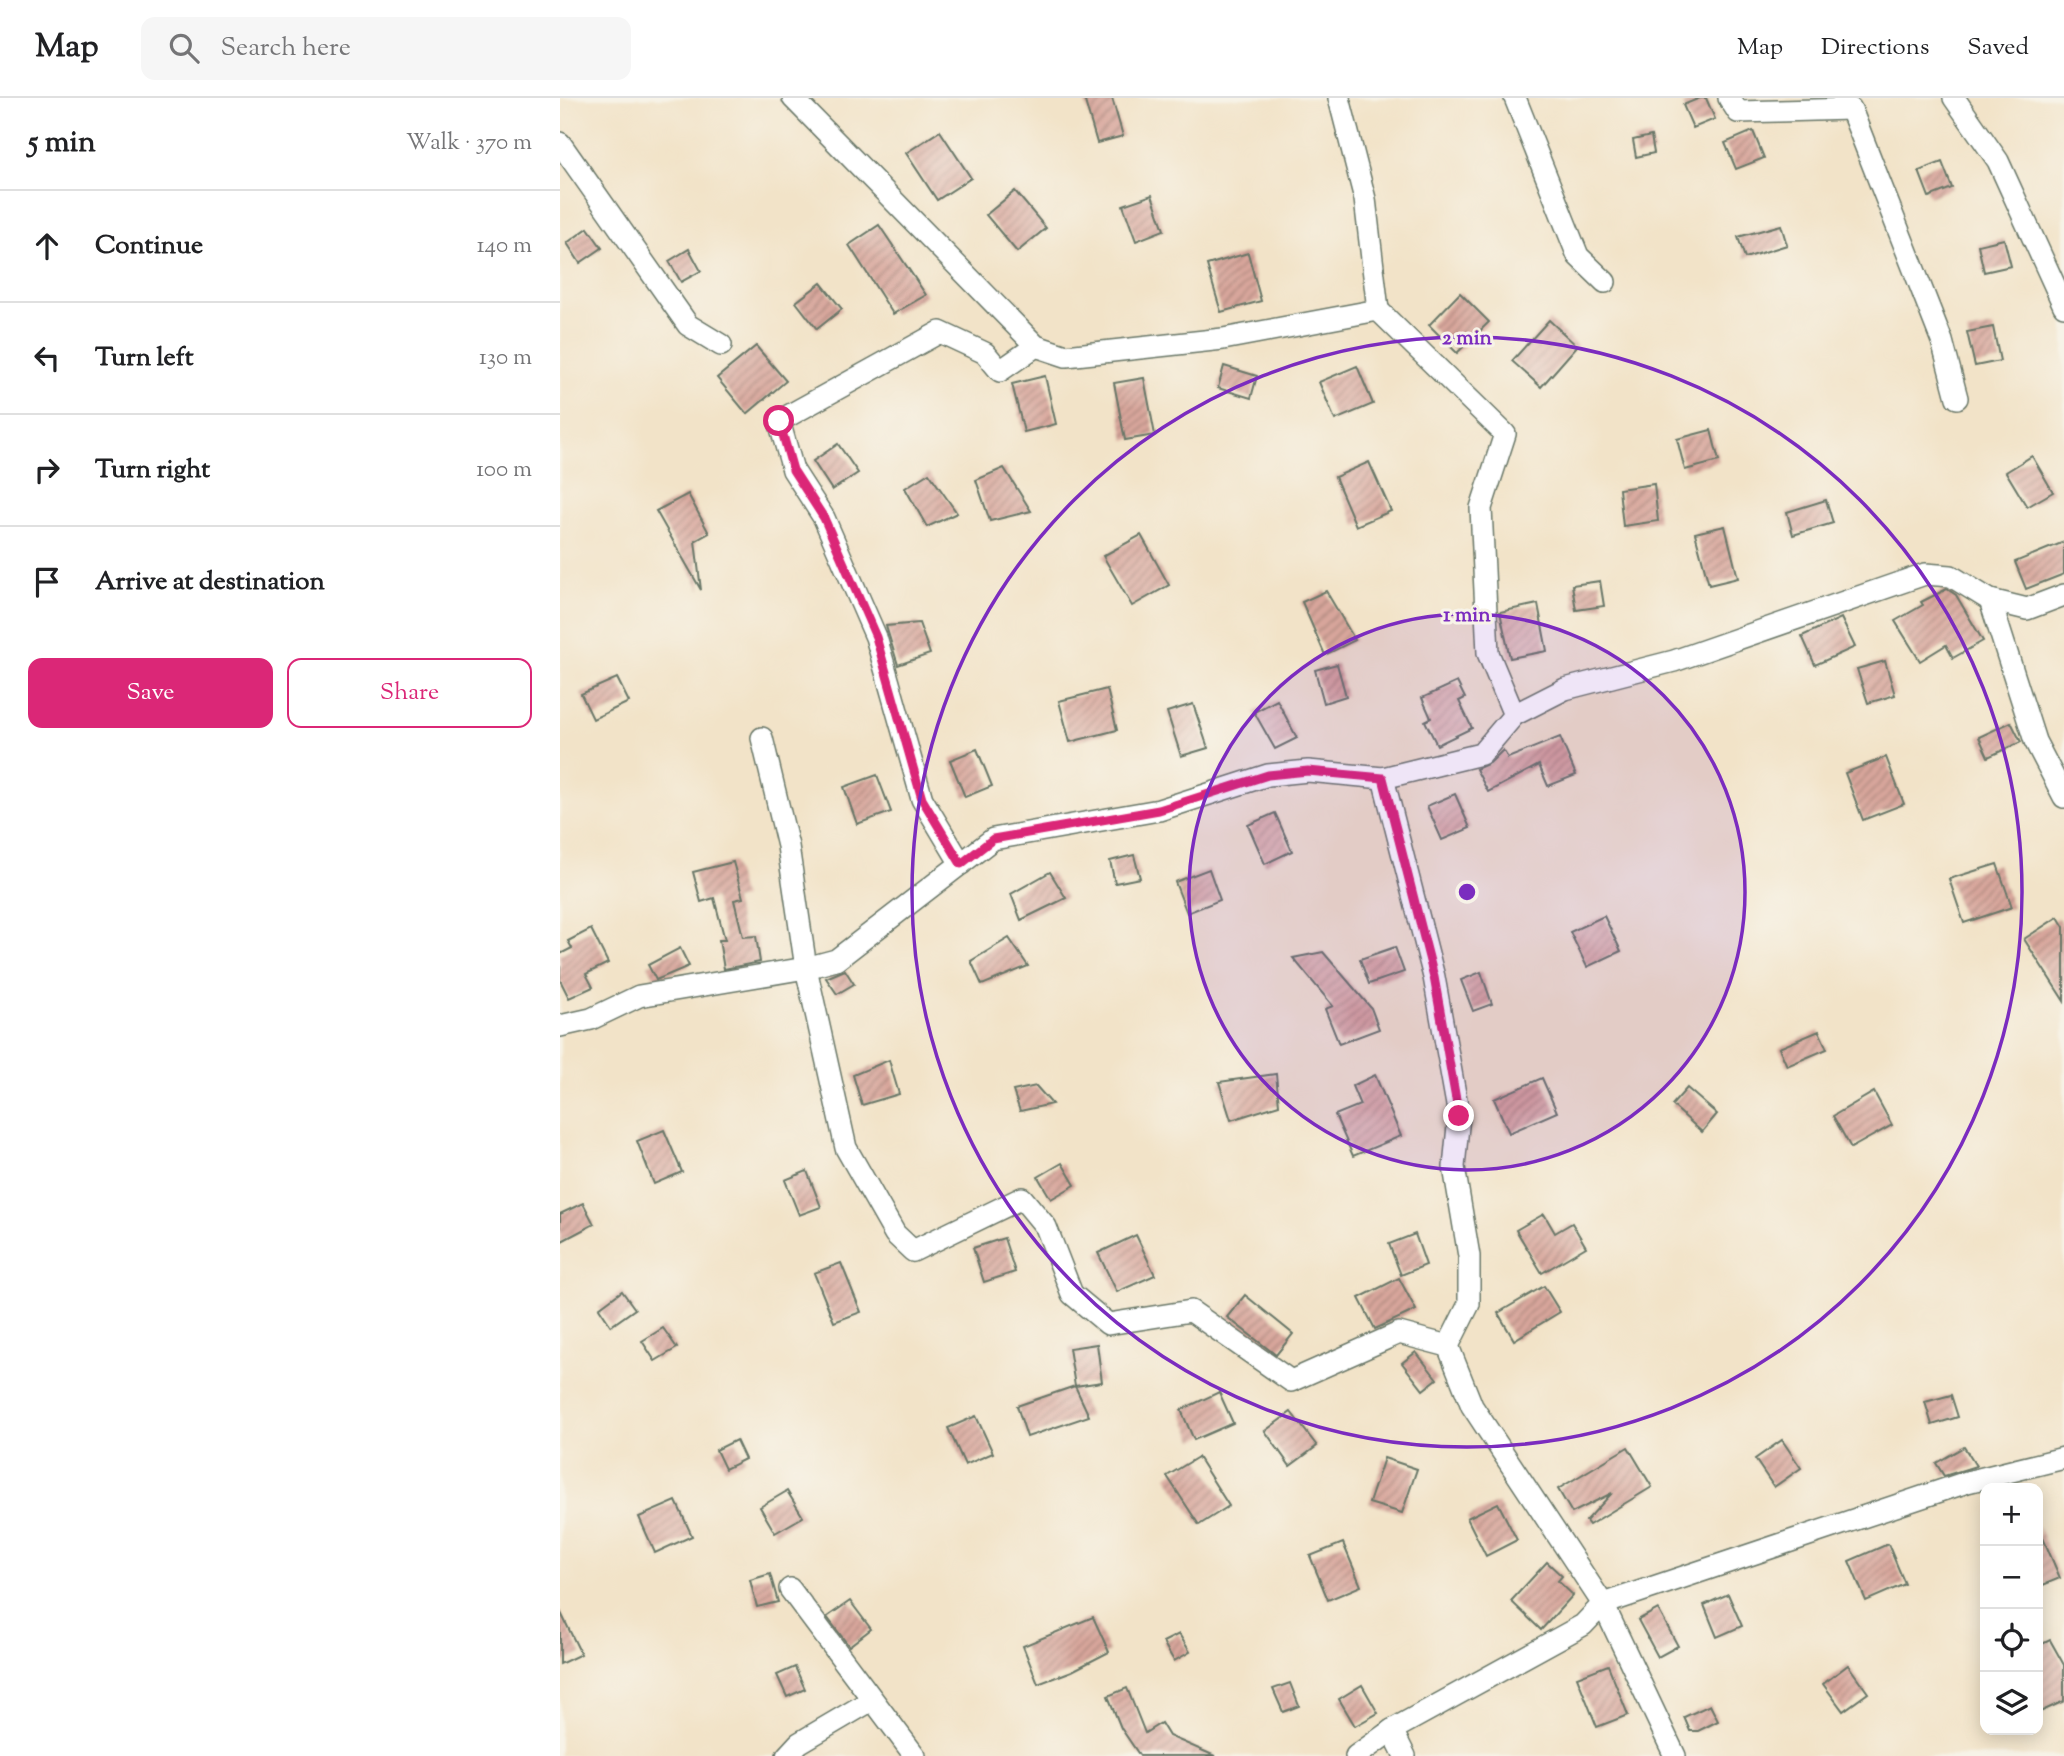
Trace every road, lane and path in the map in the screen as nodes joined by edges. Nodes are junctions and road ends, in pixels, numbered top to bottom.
1 (793, 98) edge
2 (1339, 98) edge
3 (1515, 98) edge
4 (1729, 98) edge
5 (1954, 98) edge
6 (560, 143) edge
7 (1605, 282) dead end
8 (2064, 306) edge
9 (1378, 310) junction
10 (721, 345) dead end
11 (1036, 346) junction
12 (1957, 398) dead end
13 (2064, 595) edge
14 (1990, 600) junction
15 (1514, 715) junction
16 (762, 738) dead end
17 (1383, 778) junction
18 (2064, 797) edge
19 (961, 864) junction
20 (806, 968) junction
21 (560, 1026) edge
22 (1448, 1346) junction
23 (2064, 1458) edge
24 (790, 1590) dead end
25 (1603, 1604) junction
26 (872, 1700) junction
27 (1392, 1730) junction
28 (787, 1756) edge
29 (915, 1756) edge
30 (1356, 1756) edge
31 (1405, 1756) edge
32 (1675, 1756) edge

1 - 11 street
2 - 9 street
3 - 7 street
4 - 12 street
5 - 8 street
6 - 10 street
9 - 11 street
9 - 15 street
11 - 19 street
13 - 14 street
14 - 15 street
14 - 18 street
15 - 17 street
16 - 20 street
17 - 19 street
17 - 22 street
19 - 20 street
20 - 21 street
20 - 22 street
22 - 25 street
23 - 25 street
24 - 26 street
25 - 27 street
25 - 32 street
26 - 28 street
26 - 29 street
27 - 30 street
27 - 31 street

